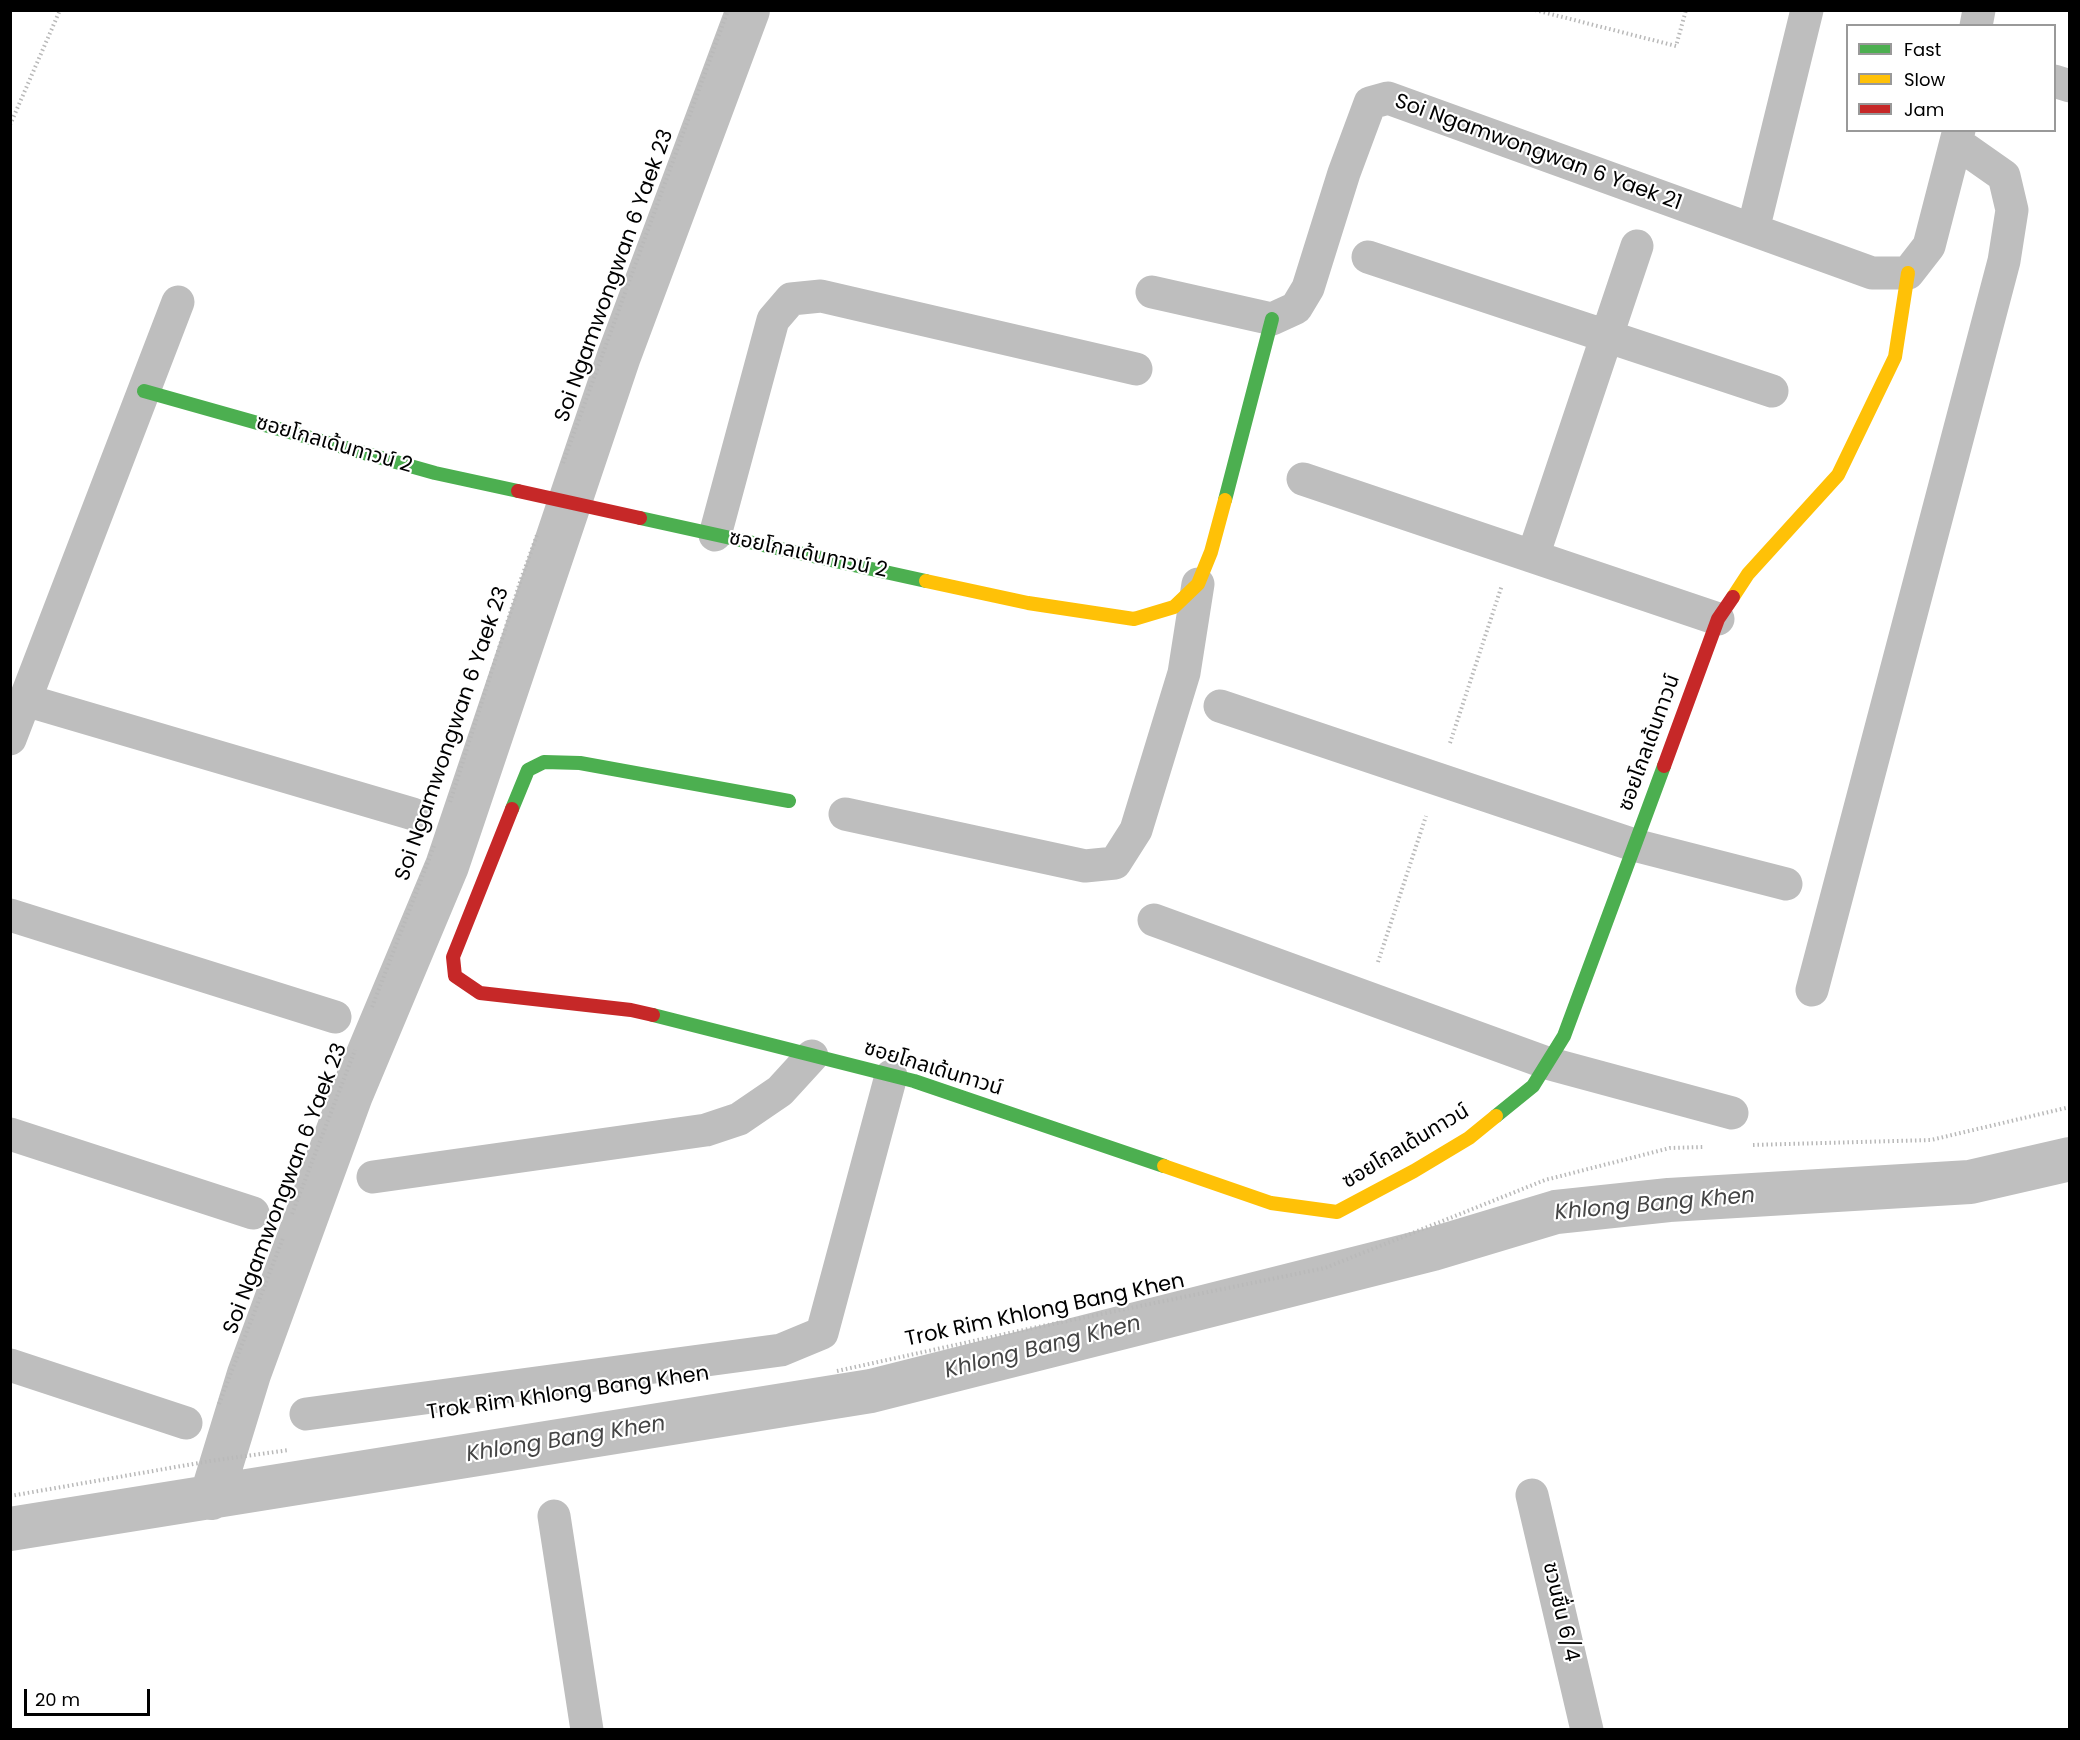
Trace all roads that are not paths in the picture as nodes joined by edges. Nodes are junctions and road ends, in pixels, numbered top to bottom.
1 (1807, 10) edge
2 (1958, 137) edge
3 (1753, 230) junction
4 (1637, 246) dead end
5 (1368, 257) dead end
6 (1908, 273) junction
7 (1152, 292) dead end
8 (178, 302) dead end
9 (1272, 319) junction
10 (1607, 336) junction
11 (1136, 369) dead end
12 (144, 391) junction
13 (1772, 391) dead end
14 (1303, 479) dead end
15 (715, 535) junction
16 (1533, 556) junction
17 (1198, 584) junction
18 (1718, 619) junction
19 (25, 700) junction
20 (1221, 706) dead end
21 (10, 739) edge
22 (789, 801) dead end
23 (413, 814) dead end
24 (844, 814) dead end
25 (1634, 845) junction
26 (1786, 884) dead end
27 (10, 915) edge
28 (1154, 920) dead end
29 (1812, 990) dead end
30 (335, 1017) dead end
31 (812, 1056) junction
32 (1547, 1063) junction
33 (891, 1076) junction
34 (1732, 1113) dead end
35 (10, 1134) edge
36 (373, 1177) dead end
37 (254, 1213) dead end
38 (10, 1365) edge
39 (306, 1414) dead end
40 (186, 1423) dead end
41 (1532, 1495) dead end
42 (554, 1516) dead end
43 (587, 1730) edge
44 (1587, 1730) edge

1 - 3 street
2 - 6 street
2 - 29 street
3 - 6 street, Soi Ngamwongwan 6 Yaek 21
3 - 9 street, Soi Ngamwongwan 6 Yaek 21
4 - 10 street
5 - 10 street
6 - 18 street, ซอยโกลเด้นทาวน์
7 - 9 street
8 - 12 street
9 - 17 street, ซอยโกลเด้นทาวน์ 2
10 - 13 street
10 - 16 street
11 - 15 street
12 - 15 street, ซอยโกลเด้นทาวน์ 2, bridge
12 - 19 street
14 - 16 street
15 - 17 street, ซอยโกลเด้นทาวน์ 2
16 - 18 street
17 - 24 street
18 - 25 street, ซอยโกลเด้นทาวน์
19 - 21 street
19 - 23 street
20 - 25 street
22 - 31 street, ซอยโกลเด้นทาวน์
25 - 26 street
25 - 32 street, ซอยโกลเด้นทาวน์
27 - 30 street
28 - 32 street
31 - 33 street, ซอยโกลเด้นทาวน์
31 - 36 street
32 - 33 street, ซอยโกลเด้นทาวน์
32 - 34 street
33 - 39 street
35 - 37 street
38 - 40 street
41 - 44 street, ชวนชื่น 6/4
42 - 43 street

